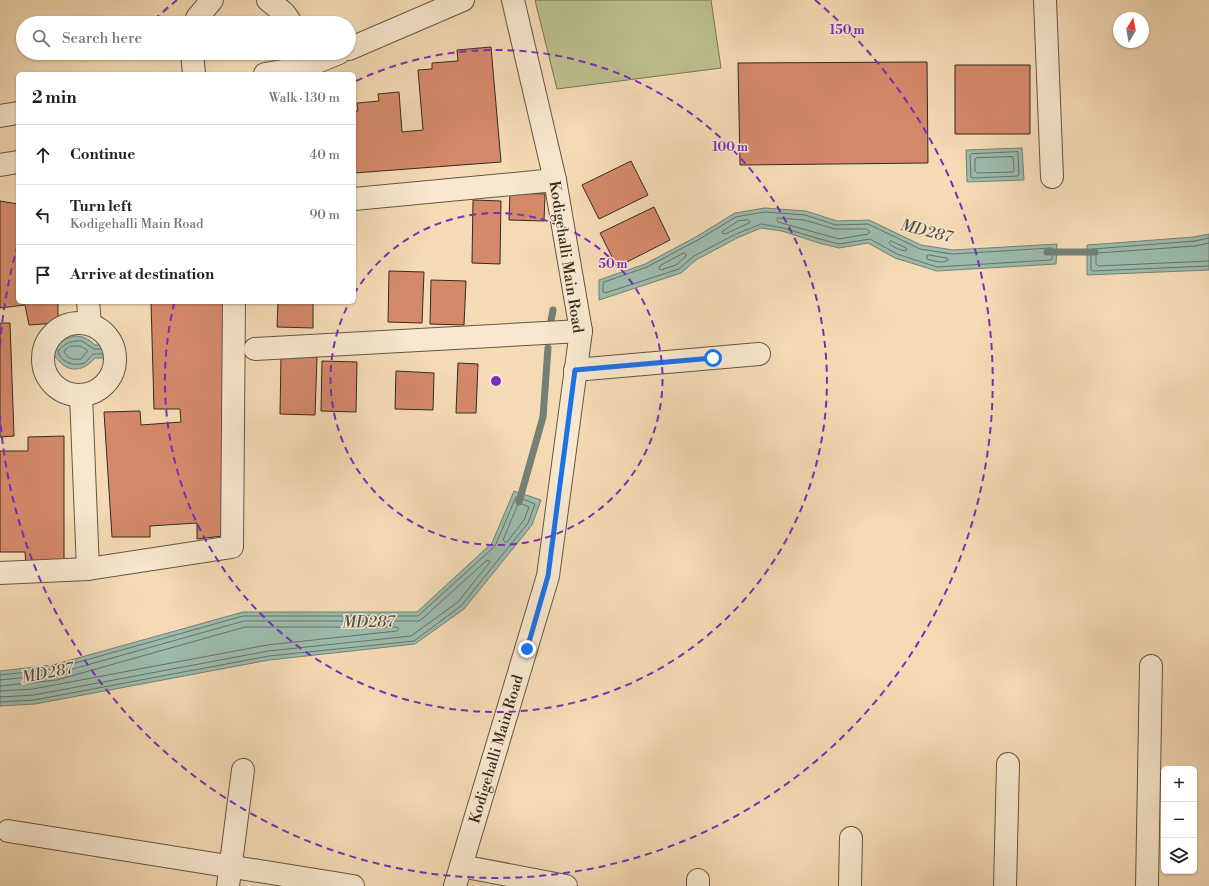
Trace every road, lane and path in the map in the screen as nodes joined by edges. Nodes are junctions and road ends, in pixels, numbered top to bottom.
1 (212, 0) edge
2 (268, 0) edge
3 (463, 0) edge
4 (513, 0) edge
5 (1045, 0) edge
6 (199, 16) edge
7 (286, 16) edge
8 (356, 46) edge
9 (193, 60) edge
10 (304, 60) edge
11 (194, 72) edge
12 (271, 72) edge
13 (16, 114) edge
14 (0, 116) edge
15 (16, 162) edge
16 (0, 165) edge
17 (1052, 177) dead end
18 (555, 180) junction
19 (356, 199) edge
20 (88, 304) edge
21 (234, 304) edge
22 (90, 324) junction
23 (581, 331) junction
24 (255, 349) dead end
25 (759, 354) dead end
26 (575, 370) junction
27 (81, 395) junction
28 (88, 569) junction
29 (0, 573) edge
30 (1151, 666) dead end
31 (1008, 764) dead end
32 (243, 770) dead end
33 (8, 831) dead end
34 (851, 838) dead end
35 (230, 876) edge
36 (458, 876) edge
37 (353, 886) edge
38 (566, 886) edge
39 (850, 886) edge
40 (1005, 886) edge
41 (1147, 886) edge

1 - 6 street
2 - 7 street
3 - 8 street
4 - 18 street, Kodigehalli Main Road
5 - 17 street
9 - 11 street
10 - 12 street
13 - 14 street
15 - 16 street
18 - 19 street
18 - 23 street, Kodigehalli Main Road
20 - 22 street
21 - 28 street
22 - 27 street
22 - 27 street
23 - 24 street
23 - 26 street, Kodigehalli Main Road
25 - 26 street
26 - 36 street, Kodigehalli Main Road
27 - 28 street
28 - 29 street
30 - 41 street
31 - 40 street
32 - 35 street
33 - 35 street
34 - 39 street
35 - 37 street
36 - 38 street

